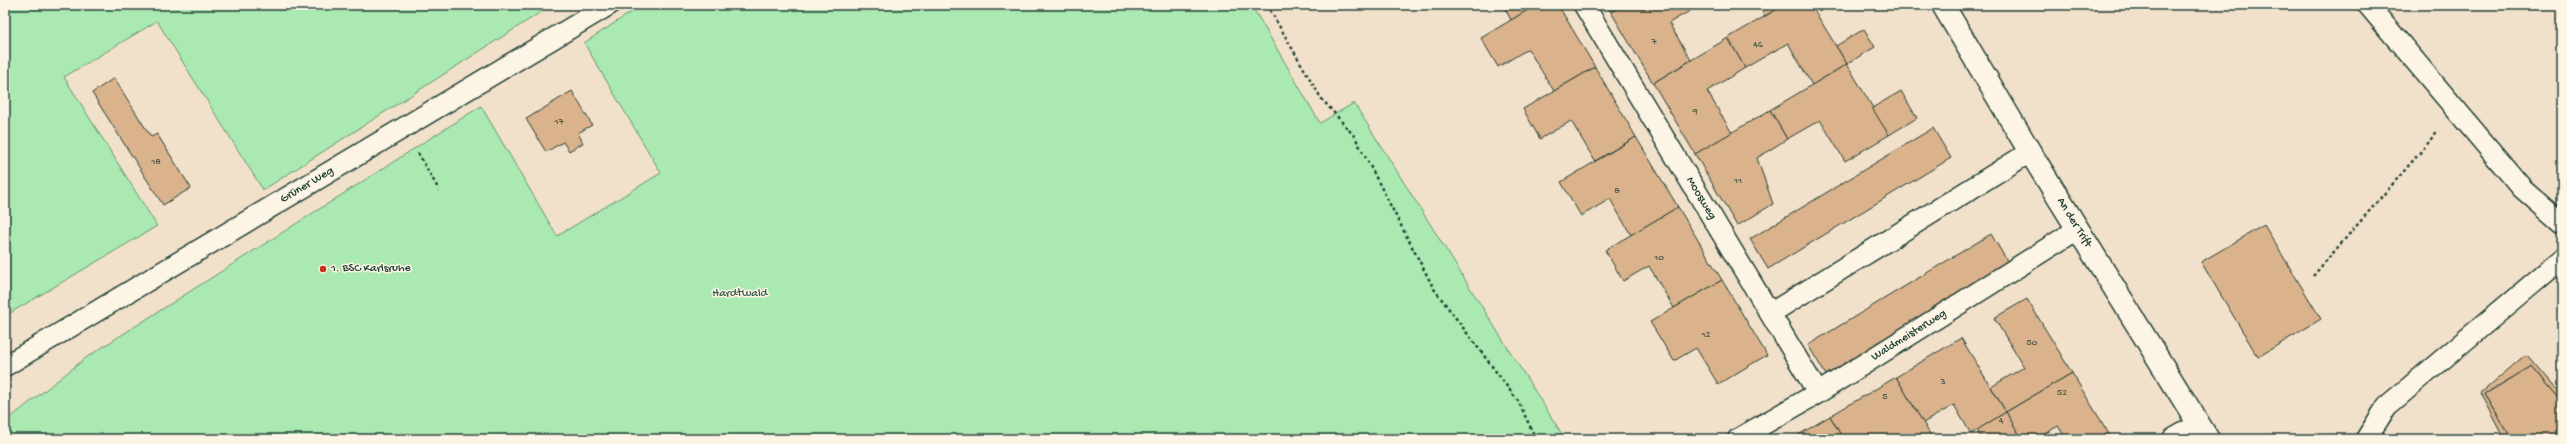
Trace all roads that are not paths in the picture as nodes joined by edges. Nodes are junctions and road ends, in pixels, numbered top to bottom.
1 (609, 5) edge
2 (1584, 5) edge
3 (1943, 5) edge
4 (2368, 5) edge
5 (2030, 152) junction
6 (2562, 223) edge
7 (2078, 229) junction
8 (2562, 259) edge
9 (1771, 313) junction
10 (5, 366) edge
11 (1818, 392) junction
12 (2204, 431) edge
13 (1738, 439) edge
14 (2173, 439) edge
15 (2366, 439) edge

1 - 10 lane, Grüner Weg
2 - 9 lane, Moosweg
3 - 5 street, An der Trift
4 - 6 lane
5 - 7 street, An der Trift
5 - 9 lane
7 - 11 lane, Waldmeisterweg
7 - 12 street, An der Trift
8 - 15 lane
9 - 11 lane, Moosweg
11 - 13 lane, Waldmeisterweg
12 - 14 lane

